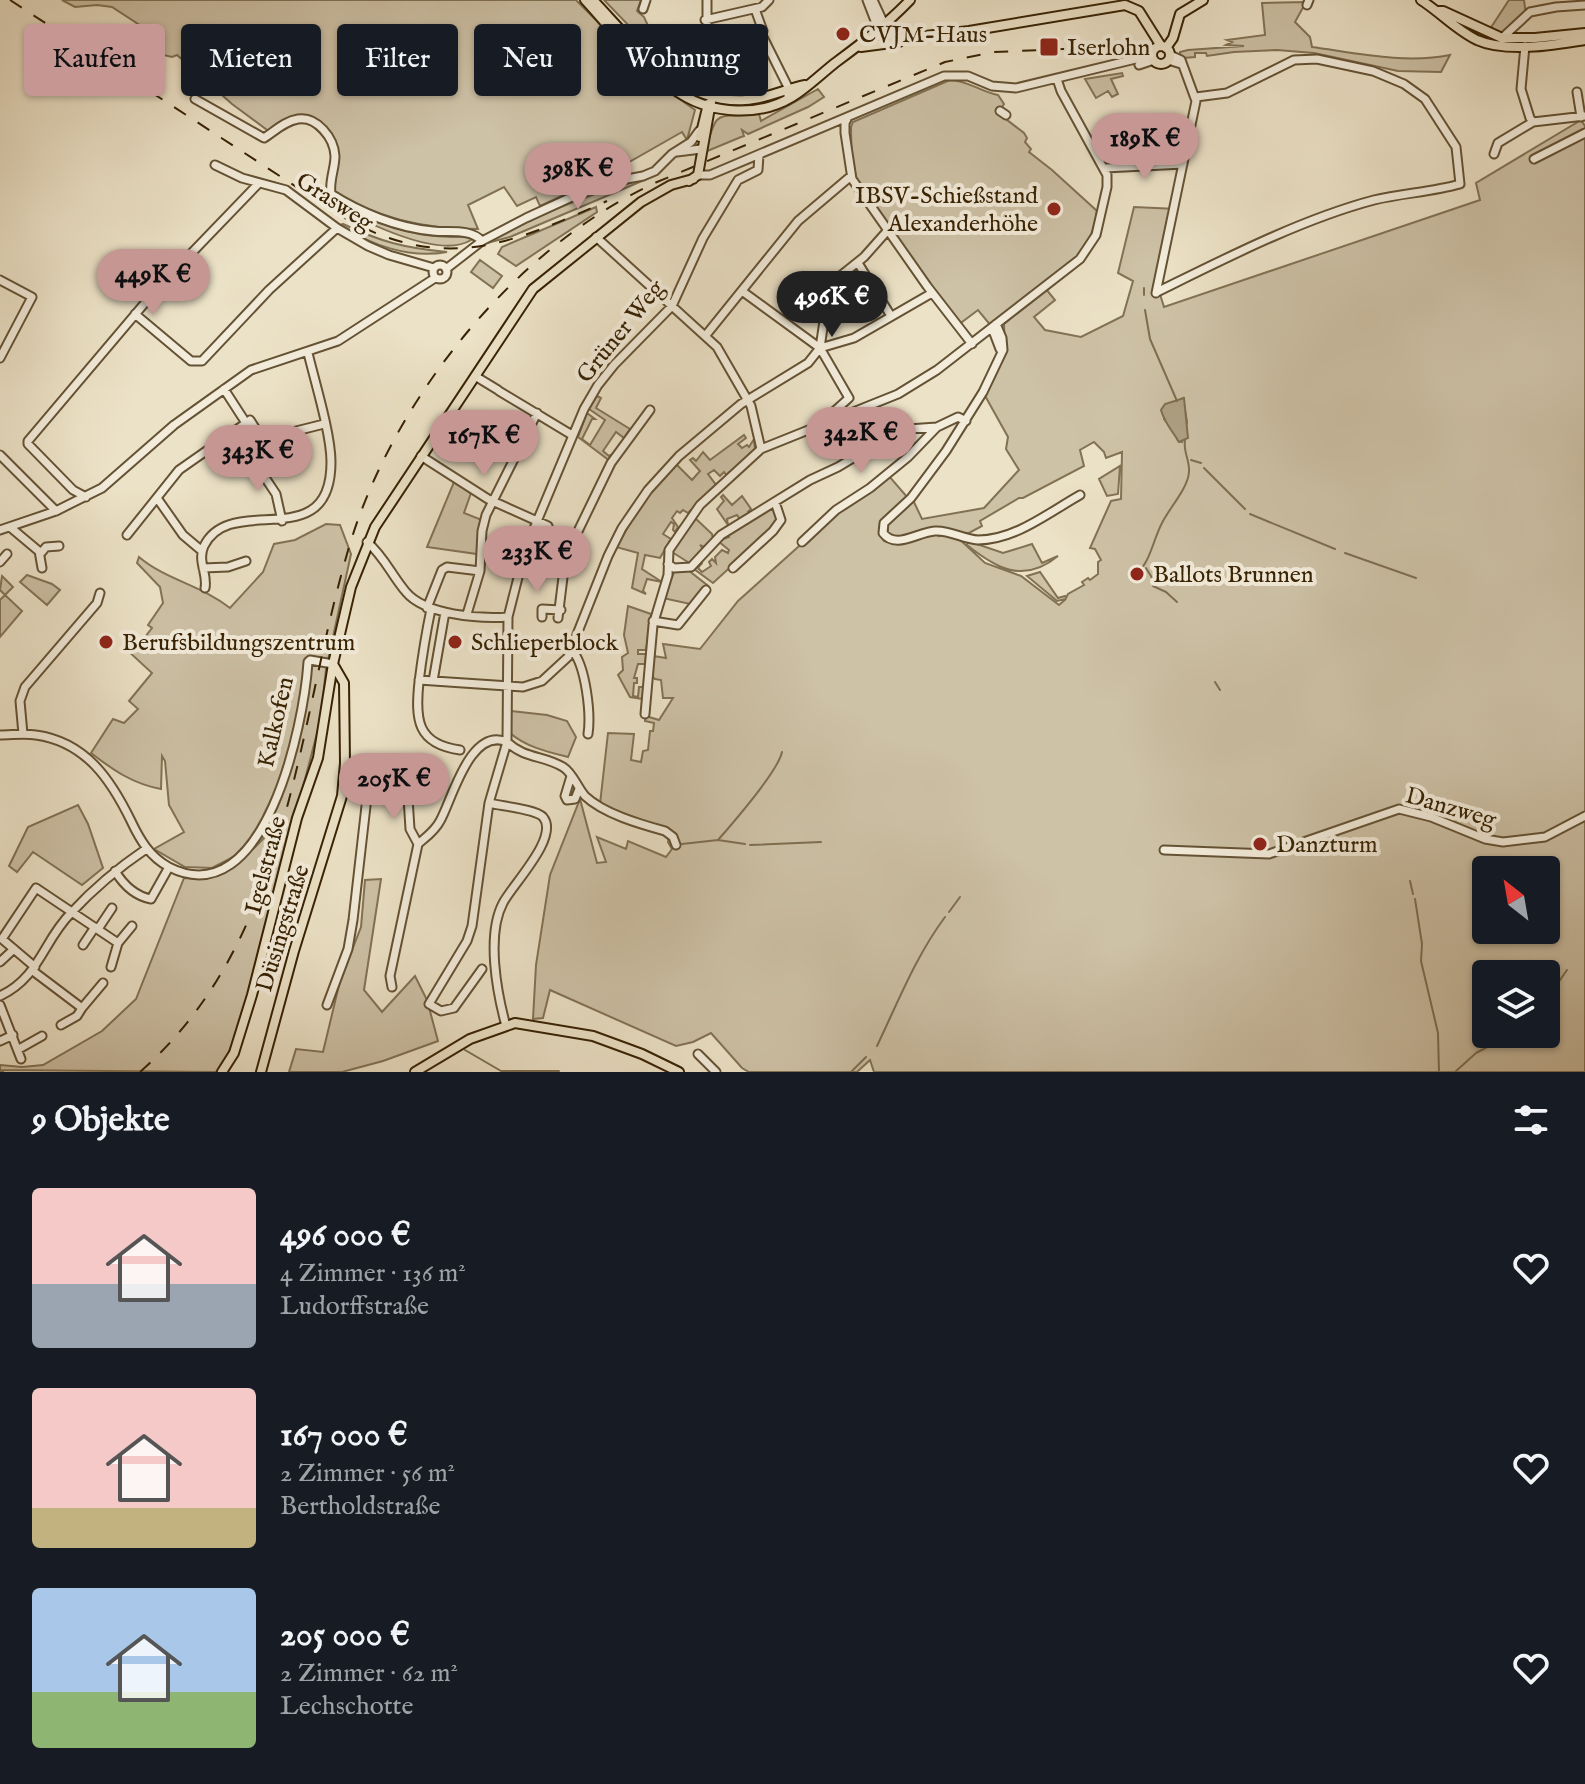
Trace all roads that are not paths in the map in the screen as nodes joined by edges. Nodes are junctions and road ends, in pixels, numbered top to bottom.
1 (585, 0) edge
2 (593, 0) edge
3 (646, 0) edge
4 (707, 0) edge
5 (769, 0) edge
6 (870, 0) edge
7 (910, 0) edge
8 (1203, 0) edge
9 (1421, 0) edge
10 (1585, 5) edge
11 (643, 9) dead end
12 (755, 9) junction
13 (705, 20) junction
14 (608, 24) edge
15 (706, 24) edge
16 (882, 29) junction
17 (1585, 33) edge
18 (931, 36) junction
19 (1585, 40) edge
20 (1501, 41) junction
21 (892, 42) junction
22 (1525, 46) junction
23 (858, 47) junction
24 (1162, 53) junction
25 (1057, 79) junction
26 (806, 85) junction
27 (921, 85) junction
28 (1577, 92) dead end
29 (789, 93) junction
30 (683, 96) edge
31 (686, 96) edge
32 (1196, 97) junction
33 (195, 99) dead end
34 (709, 102) junction
35 (746, 110) junction
36 (1580, 117) edge
37 (841, 121) junction
38 (1533, 122) junction
39 (701, 125) junction
40 (1585, 133) edge
41 (702, 145) junction
42 (675, 152) junction
43 (1494, 154) dead end
44 (753, 156) junction
45 (1534, 159) dead end
46 (1183, 164) junction
47 (215, 165) dead end
48 (1105, 168) junction
49 (749, 174) junction
50 (699, 176) junction
51 (851, 176) junction
52 (259, 183) junction
53 (337, 228) junction
54 (888, 230) junction
55 (596, 237) junction
56 (482, 241) junction
57 (858, 263) junction
58 (434, 268) junction
59 (446, 269) junction
60 (435, 278) junction
61 (0, 280) edge
62 (742, 291) junction
63 (932, 293) junction
64 (672, 306) junction
65 (135, 314) junction
66 (891, 316) junction
67 (994, 326) junction
68 (706, 335) junction
69 (972, 344) junction
70 (820, 348) junction
71 (308, 353) junction
72 (0, 358) edge
73 (475, 376) junction
74 (224, 389) junction
75 (748, 399) junction
76 (650, 410) dead end
77 (537, 413) junction
78 (966, 421) junction
79 (246, 423) junction
80 (829, 423) junction
81 (324, 424) junction
82 (937, 427) junction
83 (234, 431) junction
84 (572, 435) junction
85 (268, 448) junction
86 (761, 449) junction
87 (0, 455) edge
88 (421, 456) junction
89 (253, 458) junction
90 (1080, 495) dead end
91 (86, 497) junction
92 (157, 498) junction
93 (493, 501) junction
94 (775, 502) junction
95 (56, 511) junction
96 (537, 520) junction
97 (282, 521) junction
98 (10, 527) junction
99 (0, 530) edge
100 (127, 535) dead end
101 (367, 542) junction
102 (802, 542) dead end
103 (59, 546) dead end
104 (39, 551) junction
105 (202, 551) junction
106 (7, 554) dead end
107 (561, 557) junction
108 (246, 561) dead end
109 (0, 562) edge
110 (668, 564) junction
111 (42, 568) dead end
112 (203, 568) junction
113 (733, 568) dead end
114 (480, 571) junction
115 (205, 588) dead end
116 (706, 590) dead end
117 (100, 593) dead end
118 (429, 608) junction
119 (445, 612) junction
120 (467, 614) junction
121 (508, 617) junction
122 (542, 617) dead end
123 (653, 621) junction
124 (572, 650) junction
125 (333, 664) junction
126 (419, 680) junction
127 (433, 681) junction
128 (507, 687) junction
129 (327, 697) junction
130 (345, 699) junction
131 (645, 714) dead end
132 (23, 734) junction
133 (588, 734) dead end
134 (0, 735) edge
135 (507, 742) junction
136 (460, 750) dead end
137 (345, 763) junction
138 (406, 770) dead end
139 (571, 776) junction
140 (579, 789) junction
141 (489, 803) junction
142 (1585, 816) edge
143 (418, 844) junction
144 (676, 845) dead end
145 (146, 849) junction
146 (1164, 850) dead end
147 (169, 867) junction
148 (115, 871) junction
149 (112, 908) dead end
150 (72, 911) junction
151 (132, 926) dead end
152 (96, 928) junction
153 (118, 943) junction
154 (83, 945) dead end
155 (14, 949) junction
156 (0, 962) edge
157 (111, 967) dead end
158 (34, 969) junction
159 (482, 969) dead end
160 (103, 983) dead end
161 (392, 987) dead end
162 (0, 996) edge
163 (0, 1005) edge
164 (327, 1005) dead end
165 (82, 1008) junction
166 (61, 1025) dead end
167 (506, 1026) junction
168 (13, 1035) junction
169 (42, 1036) dead end
170 (0, 1041) edge
171 (19, 1049) junction
172 (698, 1054) dead end
173 (21, 1059) dead end
174 (222, 1072) edge
175 (261, 1072) edge
176 (415, 1072) edge
177 (679, 1072) edge
178 (716, 1072) edge

1 - 14 main road
2 - 34 main road
3 - 11 street
4 - 13 street
5 - 12 street
6 - 16 street
7 - 16 main road
8 - 24 main road
9 - 20 main road
10 - 20 street
12 - 13 street
12 - 29 street
13 - 15 street
16 - 18 main road
16 - 21 main road
16 - 23 main road
17 - 20 main road
18 - 21 main road
18 - 24 main road
19 - 22 main road
20 - 22 main road
21 - 23 main road
22 - 38 street
23 - 26 main road
24 - 25 street
24 - 32 street
25 - 27 street
25 - 48 street
26 - 29 main road
26 - 35 main road
27 - 37 street
27 - 37 street
28 - 36 street
29 - 34 main road
29 - 35 main road
30 - 39 main road
31 - 34 main road
32 - 46 street
32 - 46 street
33 - 56 street
34 - 35 main road
34 - 39 main road
34 - 41 main road
35 - 41 main road
36 - 38 street
37 - 44 street
37 - 44 street
37 - 51 street
38 - 43 street
39 - 41 main road
39 - 42 street
40 - 45 street
41 - 42 street
41 - 50 main road
42 - 56 street
44 - 49 street
44 - 49 street, Grüner Weg
44 - 50 street
46 - 48 street
47 - 52 street, Grasweg
48 - 67 street
49 - 64 street, Grüner Weg
50 - 55 main road, Igelstraße
51 - 54 street
51 - 62 street
52 - 53 street, Grasweg
52 - 65 street
53 - 58 street, Grasweg
53 - 65 street
54 - 57 street
54 - 63 street
55 - 64 street
55 - 73 main road, Igelstraße
56 - 59 street
57 - 66 street
57 - 70 street
58 - 59 street, Grasweg
58 - 60 street
59 - 60 street
60 - 71 street
61 - 72 street
62 - 68 street
62 - 70 street
63 - 66 street
63 - 69 street
64 - 68 street
64 - 84 street, Grüner Weg
65 - 91 street
66 - 70 street
67 - 69 street
67 - 78 street
68 - 75 street
69 - 80 street
70 - 75 street
70 - 80 street
71 - 74 street
71 - 81 street
73 - 77 street
73 - 88 main road, Igelstraße
74 - 79 street
74 - 91 street
75 - 86 street
75 - 124 street
76 - 107 street
77 - 84 street
77 - 93 street
78 - 82 street
78 - 90 street
79 - 83 street
79 - 85 street
80 - 86 street
81 - 85 street
81 - 97 street
82 - 94 street
82 - 102 street
83 - 89 street
83 - 92 street
84 - 96 street, Grüner Weg
85 - 89 street
86 - 110 street
87 - 95 street
88 - 93 street
88 - 101 main road, Igelstraße
89 - 97 street
91 - 95 street
92 - 100 street
92 - 105 street
93 - 96 street
93 - 114 street
94 - 110 street
94 - 113 street
95 - 98 street
96 - 107 street
96 - 121 street, Grüner Weg
97 - 105 street
98 - 99 street
98 - 104 street
101 - 118 street
101 - 125 main road, Igelstraße
103 - 104 street
104 - 111 street
105 - 112 street
106 - 109 street
107 - 122 street
108 - 112 street
110 - 123 street
112 - 115 street
114 - 118 street
114 - 120 street
116 - 123 street
117 - 132 street
118 - 119 street
118 - 126 street
119 - 120 street
119 - 127 street
120 - 121 street
121 - 128 street, Grüner Weg
123 - 131 street
124 - 128 street
124 - 133 street
125 - 129 main road, Igelstraße
125 - 130 main road, Düsingstraße
125 - 147 street, Kalkofen
126 - 127 street
126 - 136 street
127 - 128 street
128 - 135 street, Grüner Weg
129 - 130 main road
129 - 174 main road, Igelstraße
130 - 137 main road, Düsingstraße
132 - 134 street, Kalkofen
132 - 145 street, Kalkofen
135 - 139 street
135 - 141 street, Grüner Weg
135 - 143 street
137 - 164 street
137 - 175 main road, Düsingstraße
138 - 143 street
139 - 140 street
139 - 140 street
140 - 144 street
141 - 159 street, Grüner Weg
141 - 167 street
142 - 146 street, Danzweg
143 - 161 street
145 - 147 street, Kalkofen
145 - 148 street
147 - 148 street
148 - 150 street
149 - 152 street
150 - 152 street
150 - 155 street
150 - 158 street
151 - 153 street
152 - 153 street
152 - 154 street
153 - 157 street
155 - 156 street
155 - 158 street
158 - 162 street
158 - 165 street
160 - 165 street
163 - 168 street
165 - 166 street
167 - 176 main road
167 - 177 main road
168 - 170 street
168 - 171 street
169 - 171 street
171 - 173 street
172 - 178 street

